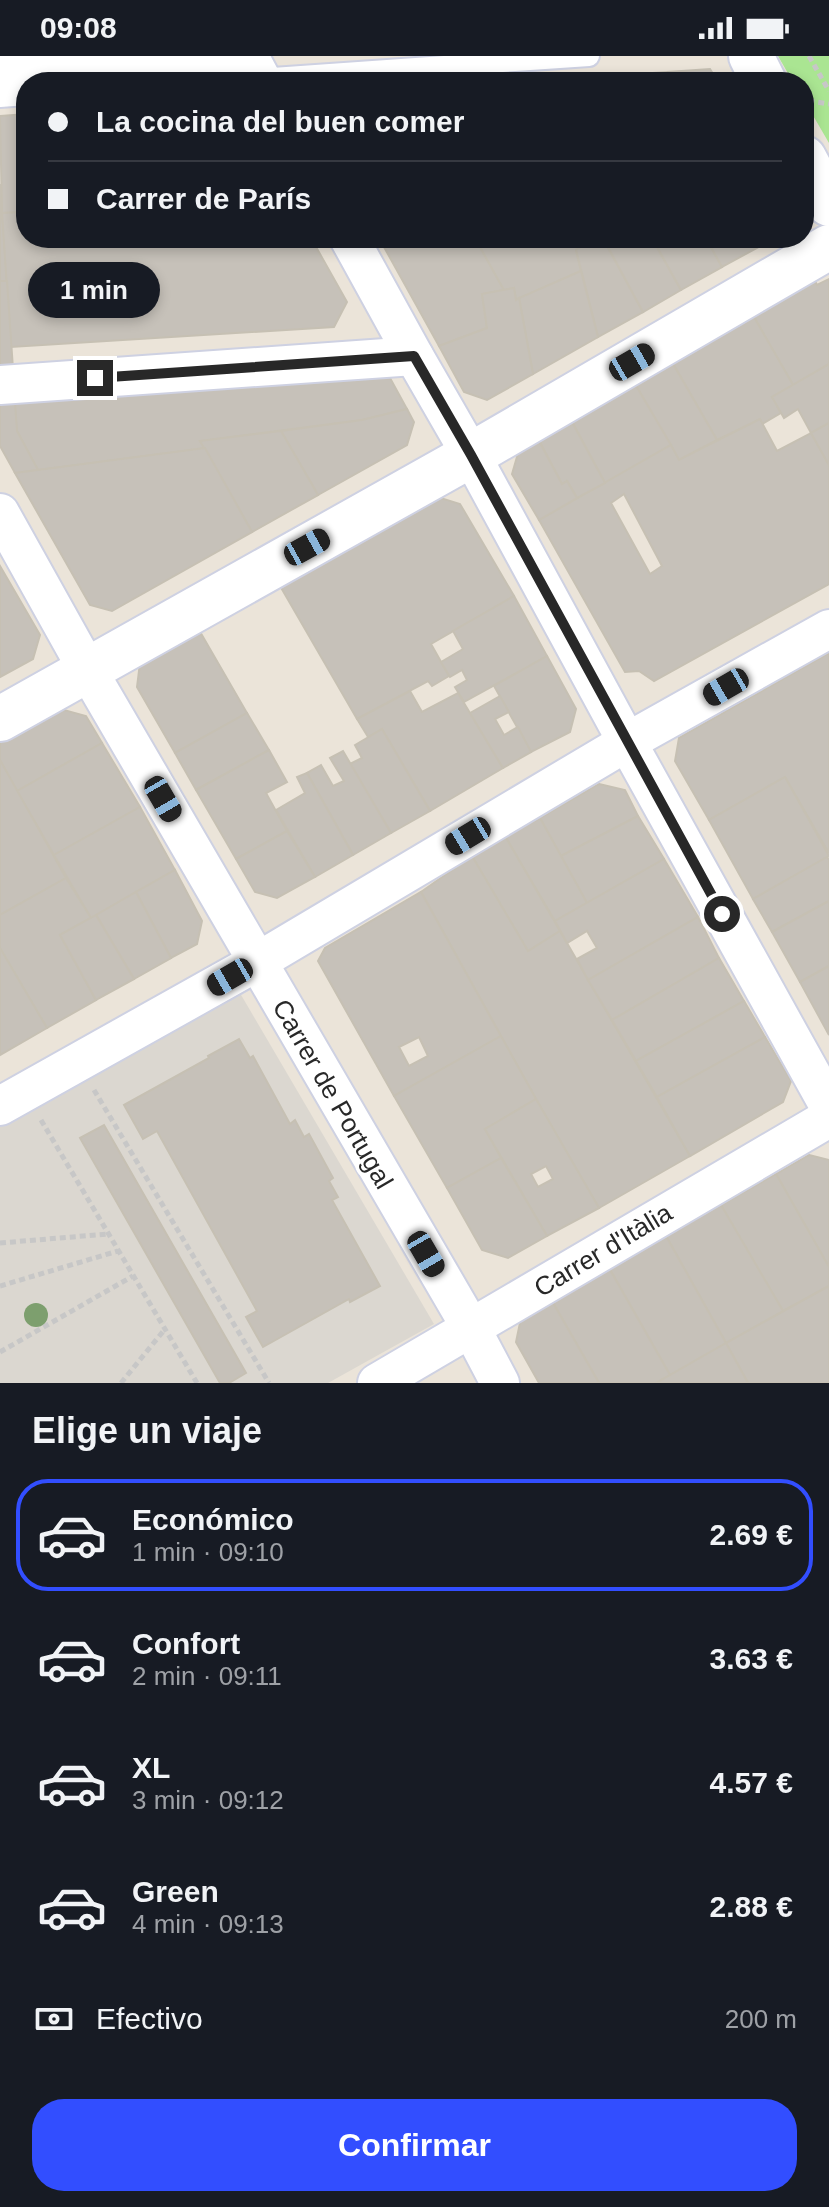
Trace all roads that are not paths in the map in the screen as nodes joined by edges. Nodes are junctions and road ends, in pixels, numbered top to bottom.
1 (589, 56) edge
2 (251, 68) edge
3 (50, 72) edge
4 (814, 176) edge
5 (829, 204) edge
6 (829, 247) edge
7 (355, 248) edge
8 (414, 356) junction
9 (0, 385) edge
10 (471, 455) junction
11 (0, 513) edge
12 (829, 629) edge
13 (87, 669) junction
14 (0, 719) edge
15 (627, 742) junction
16 (257, 962) junction
17 (829, 1106) edge
18 (17, 1108) edge
19 (829, 1118) edge
20 (471, 1328) junction
21 (377, 1383) edge
22 (500, 1383) edge

1 - 2 lane
2 - 3 street
4 - 5 street
6 - 10 street
7 - 8 street
8 - 9 street
8 - 10 street
10 - 13 street
10 - 15 street
11 - 13 street, Carrer de Portugal
12 - 15 street
13 - 14 street
13 - 16 street, Carrer de Portugal
15 - 16 street
15 - 17 street
16 - 18 street
16 - 20 street, Carrer de Portugal
19 - 20 street, Carrer d'Itàlia
20 - 21 street, Carrer d'Itàlia
20 - 22 street, Carrer de Portugal

